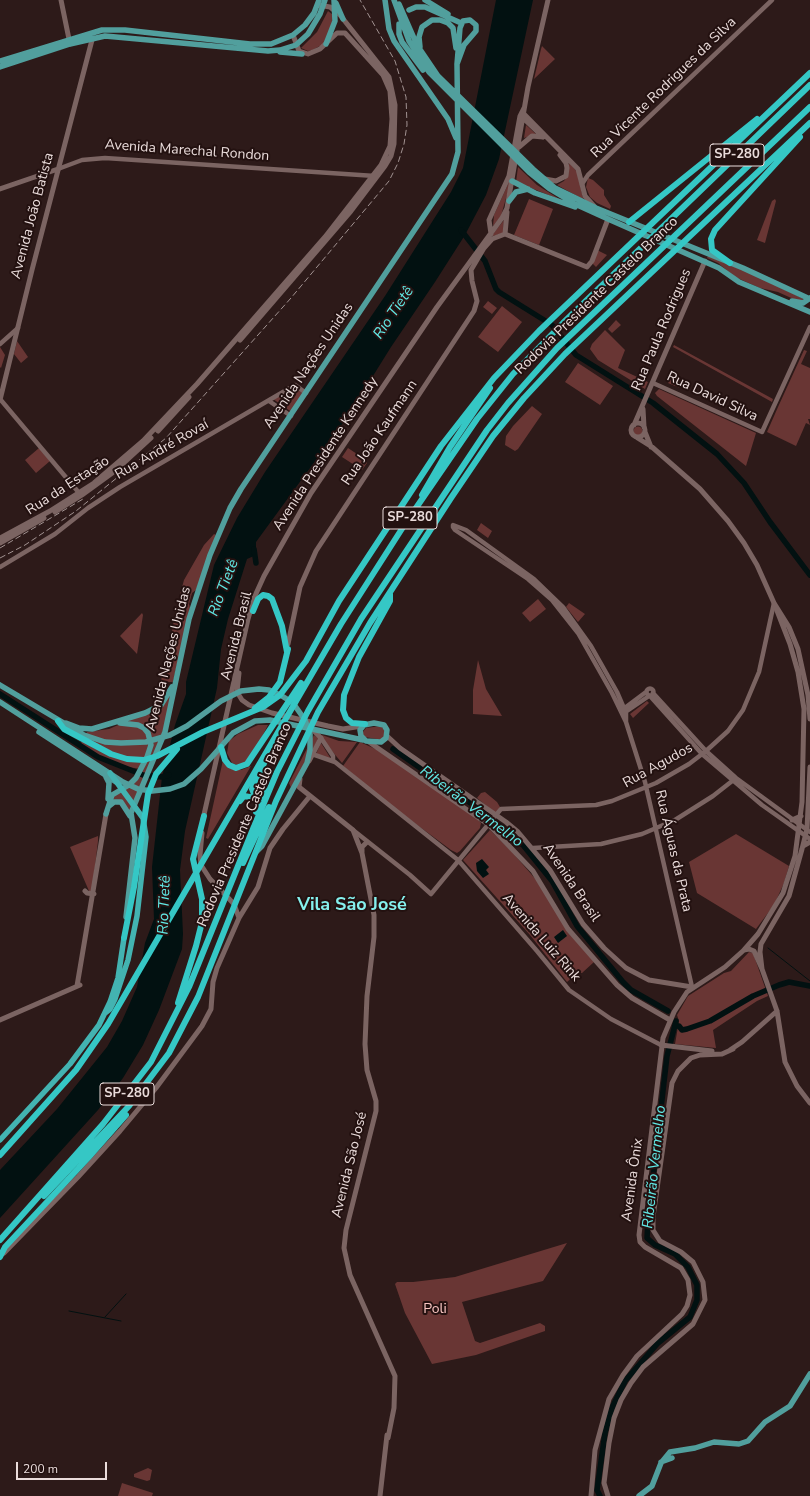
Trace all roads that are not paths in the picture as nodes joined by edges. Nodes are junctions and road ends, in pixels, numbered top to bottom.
1 (61, 0) edge
2 (334, 0) edge
3 (385, 0) edge
4 (394, 0) edge
5 (397, 0) edge
6 (425, 0) edge
7 (548, 0) edge
8 (772, 0) edge
9 (321, 3) edge
10 (335, 10) junction
11 (409, 10) dead end
12 (343, 19) junction
13 (462, 22) junction
14 (399, 24) dead end
15 (102, 30) junction
16 (293, 35) junction
17 (458, 38) junction
18 (92, 40) junction
19 (468, 40) junction
20 (69, 41) junction
21 (326, 44) junction
22 (296, 46) junction
23 (274, 51) junction
24 (420, 52) junction
25 (302, 54) junction
26 (0, 61) edge
27 (457, 64) junction
28 (0, 67) edge
29 (810, 73) edge
30 (810, 85) edge
31 (446, 89) junction
32 (809, 109) edge
33 (768, 112) junction
34 (523, 113) junction
35 (458, 118) junction
36 (448, 119) junction
37 (810, 123) edge
38 (544, 137) junction
39 (519, 147) junction
40 (458, 152) junction
41 (58, 169) junction
42 (531, 170) junction
43 (580, 172) junction
44 (588, 175) junction
45 (376, 176) junction
46 (510, 179) junction
47 (544, 179) junction
48 (582, 184) junction
49 (0, 189) edge
50 (528, 190) junction
51 (509, 201) junction
52 (507, 208) junction
53 (596, 208) junction
54 (587, 210) junction
55 (608, 219) junction
56 (629, 222) junction
57 (490, 233) junction
58 (505, 234) junction
59 (490, 240) junction
60 (705, 261) junction
61 (730, 263) junction
62 (764, 292) junction
63 (810, 298) edge
64 (810, 312) edge
65 (810, 327) edge
66 (18, 328) junction
67 (0, 344) edge
68 (494, 378) junction
69 (653, 382) junction
70 (306, 393) junction
71 (0, 399) edge
72 (269, 401) junction
73 (643, 407) junction
74 (291, 416) junction
75 (634, 425) junction
76 (644, 429) junction
77 (636, 437) junction
78 (652, 447) junction
79 (80, 494) junction
80 (406, 524) junction
81 (0, 538) edge
82 (0, 543) edge
83 (0, 567) edge
84 (268, 572) junction
85 (390, 593) junction
86 (774, 603) junction
87 (253, 611) junction
88 (774, 615) junction
89 (580, 632) junction
90 (288, 644) joint
91 (287, 655) junction
92 (175, 681) junction
93 (0, 685) edge
94 (0, 702) edge
95 (288, 708) junction
96 (623, 712) junction
97 (248, 714) junction
98 (810, 719) edge
99 (58, 721) junction
100 (116, 723) junction
101 (34, 725) junction
102 (364, 725) junction
103 (313, 730) junction
104 (387, 736) junction
105 (274, 737) junction
106 (321, 738) junction
107 (366, 741) junction
108 (181, 745) junction
109 (221, 747) junction
110 (704, 752) junction
111 (312, 754) junction
112 (333, 761) junction
113 (810, 767) edge
114 (290, 770) junction
115 (277, 772) junction
116 (108, 774) junction
117 (735, 779) junction
118 (125, 787) junction
119 (647, 787) junction
120 (310, 796) junction
121 (109, 806) junction
122 (230, 812) junction
123 (106, 814) junction
124 (496, 815) junction
125 (204, 816) junction
126 (801, 816) junction
127 (130, 817) junction
128 (792, 820) junction
129 (489, 825) junction
130 (800, 825) junction
131 (253, 829) junction
132 (656, 829) junction
133 (353, 830) junction
134 (808, 830) edge
135 (799, 832) junction
136 (808, 839) edge
137 (368, 842) junction
138 (533, 848) junction
139 (256, 852) junction
140 (362, 853) junction
141 (458, 860) junction
142 (234, 876) junction
143 (85, 891) dead end
144 (94, 894) junction
145 (239, 918) junction
146 (758, 934) junction
147 (124, 938) junction
148 (763, 941) junction
149 (744, 950) junction
150 (762, 970) junction
151 (692, 988) junction
152 (772, 997) junction
153 (778, 1011) junction
154 (105, 1013) junction
155 (768, 1018) junction
156 (0, 1020) edge
157 (670, 1020) junction
158 (780, 1023) junction
159 (171, 1025) junction
160 (661, 1045) junction
161 (733, 1049) junction
162 (154, 1075) junction
163 (810, 1103) edge
164 (0, 1140) edge
165 (9, 1144) junction
166 (0, 1151) edge
167 (0, 1155) edge
168 (29, 1208) junction
169 (0, 1240) edge
170 (0, 1257) edge
171 (810, 1368) edge
172 (810, 1374) edge
173 (785, 1409) junction
174 (672, 1458) dead end
175 (661, 1463) junction
176 (380, 1496) edge
177 (591, 1496) edge
178 (608, 1496) edge
179 (639, 1496) edge

1 - 20 main road
2 - 10 main road
2 - 12 main road
3 - 36 main road
4 - 31 main road
5 - 24 main road
6 - 13 main road
7 - 34 main road, Avenida Presidente Kennedy
8 - 44 street, Rua Vicente Rodrigues da Silva
9 - 10 main road
9 - 16 main road
9 - 22 main road
10 - 12 main road
10 - 21 main road
11 - 13 main road
12 - 45 main road
13 - 17 main road
13 - 19 main road, Avenida Nações Unidas
14 - 31 main road
15 - 16 main road
15 - 18 main road
15 - 20 main road
16 - 22 main road
17 - 19 main road
17 - 24 main road
17 - 27 main road
18 - 20 main road
18 - 23 main road
18 - 41 main road, Avenida João Batista
19 - 27 main road, Avenida Nações Unidas
20 - 26 main road
20 - 28 main road
21 - 25 main road
21 - 45 main road
22 - 23 main road
22 - 25 main road
23 - 25 main road
24 - 31 main road
27 - 35 main road, Avenida Nações Unidas
29 - 33 highway
30 - 80 highway, Rodovia Presidente Castelo Branco / SP-280
31 - 42 main road
32 - 115 highway, Rodovia Presidente Castelo Branco / SP-280
33 - 56 highway
33 - 68 highway
34 - 38 main road
34 - 39 main road, Avenida Presidente Kennedy
34 - 43 main road
34 - 46 main road, Avenida Presidente Kennedy
35 - 36 main road
35 - 40 main road, Avenida Nações Unidas
36 - 40 main road
37 - 61 highway
37 - 85 highway
38 - 39 main road
38 - 47 main road
39 - 46 main road, Avenida Presidente Kennedy
40 - 70 main road, Avenida Nações Unidas
41 - 45 street, Avenida Marechal Rondon
41 - 49 main road, Avenida Marechal Rondon
41 - 66 main road, Avenida João Batista
42 - 47 main road
42 - 54 main road
43 - 44 street, Rua Vicente Rodrigues da Silva
43 - 48 main road
44 - 48 street, Rua Vicente Rodrigues da Silva
45 - 79 main road, Rua da Estação
46 - 50 main road
46 - 51 main road, Avenida Presidente Kennedy
46 - 57 main road, Avenida Presidente Kennedy
47 - 53 main road
48 - 53 main road
50 - 51 main road
50 - 54 main road
51 - 52 main road, Avenida Presidente Kennedy
52 - 57 main road, Avenida Presidente Kennedy
52 - 58 main road
53 - 56 main road
54 - 55 main road
55 - 58 main road
55 - 60 main road
56 - 61 main road
57 - 59 main road, Avenida Presidente Kennedy
57 - 84 main road, Avenida Presidente Kennedy
58 - 59 main road
59 - 90 main road, Rua João Kaufmann
60 - 62 main road
60 - 69 main road, Rua Paula Rodrigues
61 - 63 main road
62 - 63 main road
62 - 64 main road
65 - 69 street, Rua David Silva
66 - 67 street
66 - 71 main road, Avenida João Batista
68 - 80 highway
68 - 97 highway
69 - 73 main road, Rua Paula Rodrigues
70 - 72 street, Rua André Rovaí
70 - 74 main road, Avenida Nações Unidas
71 - 79 street
72 - 74 street
72 - 83 street, Rua André Rovaí
73 - 75 main road, Rua Paula Rodrigues
73 - 76 main road, Rua Paula Rodrigues
74 - 92 main road, Avenida Nações Unidas
75 - 76 main road
75 - 77 main road
76 - 77 main road
76 - 78 main road
77 - 78 main road
78 - 86 main road
79 - 81 main road, Rua da Estação
79 - 82 main road, Rua da Estação
80 - 95 highway, Rodovia Presidente Castelo Branco / SP-280
84 - 87 main road, Avenida Brasil
84 - 109 main road, Avenida Presidente Kennedy
85 - 102 highway
85 - 114 highway
86 - 88 main road
86 - 98 main road
87 - 91 highway
87 - 102 main road, Avenida Brasil
88 - 110 street, Rua Agudos
88 - 126 main road
89 - 89 street
89 - 96 street
90 - 91 highway
91 - 97 highway
92 - 100 main road
92 - 127 main road, Avenida Nações Unidas
93 - 99 main road
94 - 101 main road
95 - 105 highway, Rodovia Presidente Castelo Branco
95 - 109 highway
96 - 110 street
96 - 119 street, Rua Águas da Prata
97 - 108 highway
99 - 100 main road
99 - 108 highway
99 - 139 main road
100 - 118 main road
101 - 116 main road
101 - 116 main road
102 - 104 main road, Avenida Brasil
102 - 107 main road
103 - 106 main road
103 - 107 main road, Avenida Brasil
103 - 116 main road, Avenida Brasil
104 - 107 main road, Avenida Brasil
104 - 124 main road, Avenida Brasil
105 - 115 highway
105 - 122 highway, Rodovia Presidente Castelo Branco
106 - 111 main road
106 - 112 street, Avenida Luiz Rink
107 - 129 main road, Avenida Brasil
108 - 147 highway
109 - 125 main road, Avenida Presidente Kennedy
110 - 117 street
110 - 119 street, Rua Agudos
111 - 112 street, Avenida Luiz Rink
111 - 120 main road
112 - 141 street, Avenida Luiz Rink
113 - 134 main road
114 - 139 highway
114 - 142 highway
115 - 131 highway, Rodovia Presidente Castelo Branco / SP-280
116 - 118 main road
116 - 123 main road
116 - 154 highway
117 - 128 street
117 - 132 street
117 - 135 street
118 - 121 main road
119 - 124 street, Rua Agudos
119 - 132 street, Rua Águas da Prata
120 - 133 main road
120 - 145 main road
121 - 123 main road
121 - 127 main road
122 - 131 highway
122 - 165 highway, Rodovia Presidente Castelo Branco
123 - 144 main road
124 - 129 street
124 - 138 main road, Avenida Brasil
125 - 145 main road, Avenida Presidente Kennedy
125 - 159 highway
126 - 128 main road
126 - 130 main road
127 - 147 main road
128 - 130 street
129 - 141 street
129 - 157 main road, Avenida Brasil
130 - 134 street
130 - 135 main road
131 - 142 highway, Rodovia Presidente Castelo Branco / SP-280
132 - 138 street
132 - 151 street, Rua Águas da Prata
133 - 137 street
133 - 140 main road, Avenida São José
134 - 136 main road
135 - 136 street
135 - 146 main road
136 - 148 main road
137 - 140 main road
137 - 141 street
138 - 151 main road, Avenida Brasil
139 - 162 highway
140 - 176 main road, Avenida São José
141 - 160 street, Avenida Luiz Rink
142 - 159 highway, Rodovia Presidente Castelo Branco / SP-280
143 - 144 main road
144 - 156 main road
145 - 170 main road
146 - 148 main road
146 - 149 main road
147 - 154 highway
148 - 150 main road
149 - 150 main road
149 - 151 main road
150 - 152 main road
151 - 157 main road, Avenida Ônix
152 - 153 main road
152 - 155 main road
153 - 155 main road
153 - 158 main road
154 - 164 highway
155 - 158 main road
155 - 161 main road
157 - 160 main road, Avenida Ônix
158 - 163 main road
159 - 168 highway, Rodovia Presidente Castelo Branco / SP-280
160 - 161 main road, Avenida Luiz Rink
160 - 177 main road, Avenida Ônix
161 - 178 main road, Avenida Ônix
162 - 168 highway
162 - 170 highway
165 - 166 highway
165 - 167 highway, Rodovia Presidente Castelo Branco
168 - 169 highway, Rodovia Presidente Castelo Branco / SP-280
171 - 173 main road
172 - 173 main road
173 - 175 main road
174 - 175 main road
175 - 179 main road

